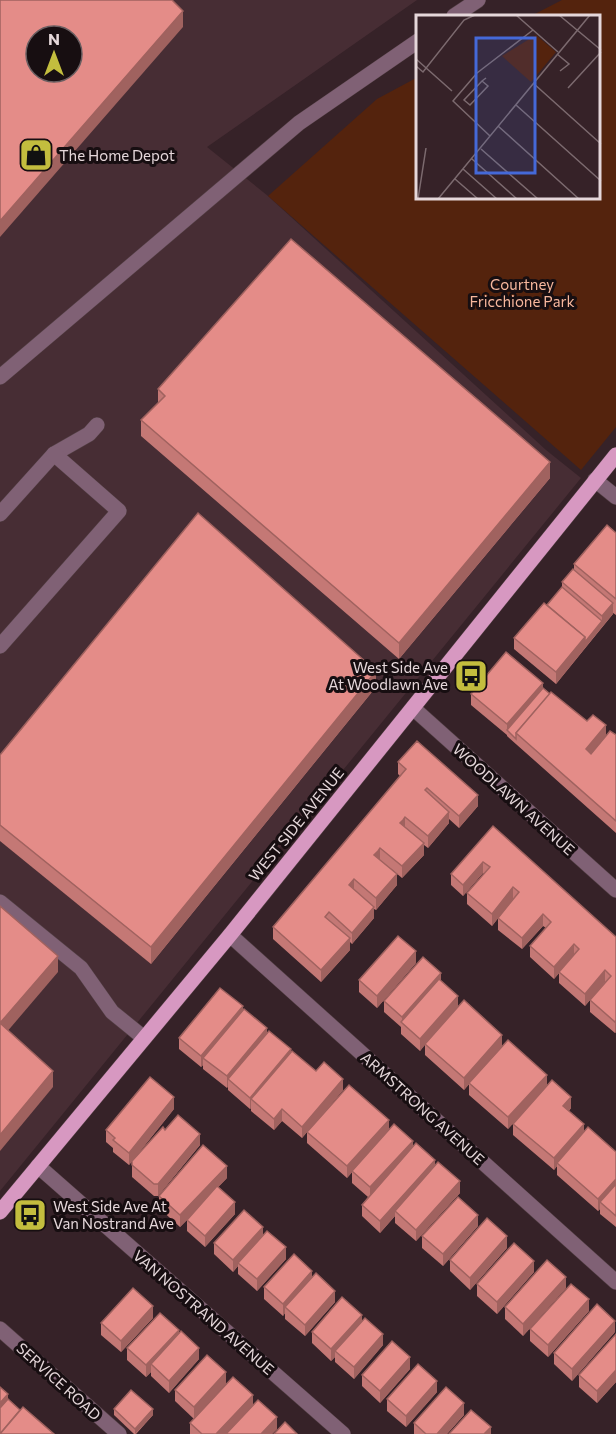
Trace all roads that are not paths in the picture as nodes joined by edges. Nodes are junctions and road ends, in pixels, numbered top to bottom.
1 (478, 0) edge
2 (456, 15) edge
3 (416, 42) edge
4 (0, 377) edge
5 (97, 425) dead end
6 (54, 454) junction
7 (616, 455) edge
8 (595, 480) junction
9 (616, 497) edge
10 (0, 514) edge
11 (0, 646) edge
12 (413, 708) junction
13 (616, 890) edge
14 (0, 902) edge
15 (230, 935) junction
16 (144, 1038) junction
17 (38, 1166) junction
18 (0, 1212) edge
19 (616, 1282) edge
20 (0, 1329) edge
21 (118, 1434) edge
22 (343, 1434) edge

1 - 2 street
3 - 4 street
5 - 6 street
6 - 10 street
6 - 11 street
7 - 8 main road, WEST SIDE AVENUE
8 - 9 street
8 - 12 main road, WEST SIDE AVENUE
12 - 13 street, WOODLAWN AVENUE
12 - 15 main road, WEST SIDE AVENUE
14 - 16 street
15 - 16 main road, WEST SIDE AVENUE
15 - 19 street, ARMSTRONG AVENUE
16 - 17 main road, WEST SIDE AVENUE
17 - 18 main road, WEST SIDE AVENUE
17 - 22 street, VAN NOSTRAND AVENUE
20 - 21 street, SERVICE ROAD

